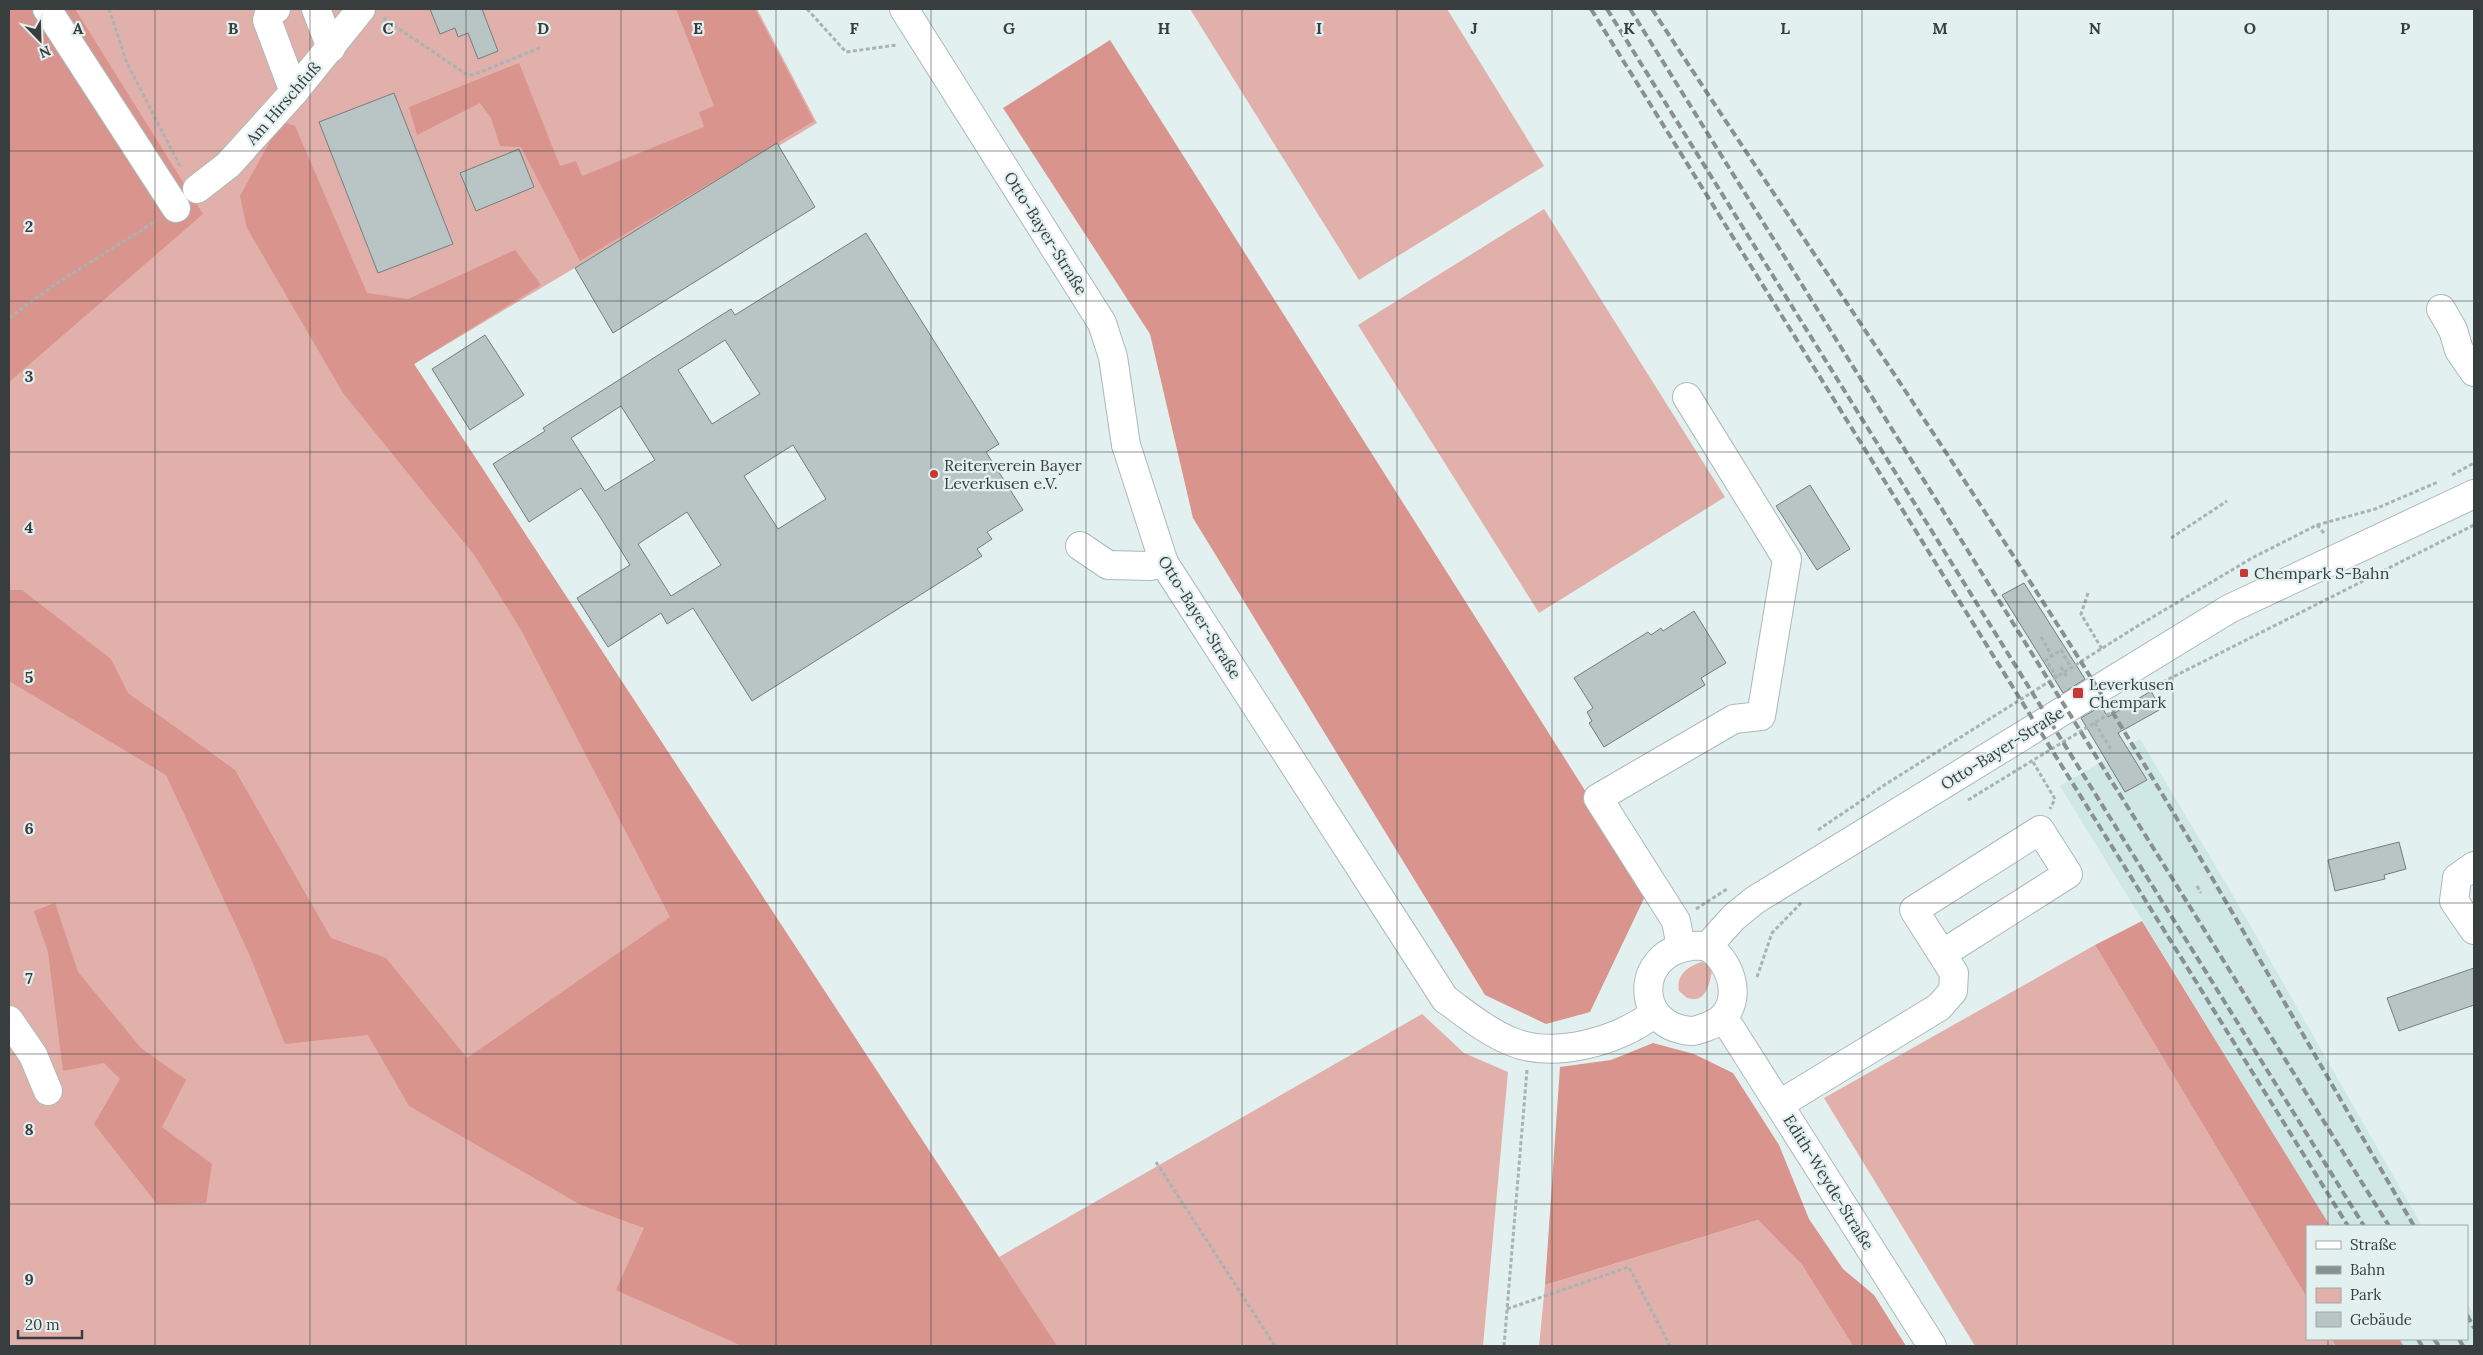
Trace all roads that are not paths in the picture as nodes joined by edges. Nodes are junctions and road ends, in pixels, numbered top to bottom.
1 (47, 9) edge
2 (276, 9) edge
3 (316, 9) edge
4 (904, 9) edge
5 (362, 12) edge
6 (331, 48) junction
7 (294, 92) junction
8 (197, 189) road end
9 (176, 208) road end
10 (2441, 310) dead end
11 (2474, 372) edge
12 (1687, 397) dead end
13 (2474, 494) edge
14 (1080, 546) dead end
15 (1164, 563) junction
16 (2474, 866) edge
17 (2474, 930) edge
18 (1694, 947) junction
19 (1942, 954) junction
20 (1655, 1012) junction
21 (1724, 1018) junction
22 (9, 1020) edge
23 (48, 1091) dead end
24 (1780, 1104) junction
25 (1932, 1346) edge

1 - 9 street
2 - 7 street
3 - 6 street
4 - 15 street, Otto-Bayer-Straße
5 - 6 street, Am Hirschfuß
6 - 7 street, Am Hirschfuß
7 - 8 street, Am Hirschfuß
10 - 11 street
12 - 18 street
13 - 18 street, Otto-Bayer-Straße
14 - 15 street
15 - 20 street, Otto-Bayer-Straße
16 - 17 street
18 - 20 street
18 - 21 street
19 - 19 street
19 - 24 street
20 - 21 street
21 - 24 street, Edith-Weyde-Straße
22 - 23 street
24 - 25 street, Edith-Weyde-Straße

